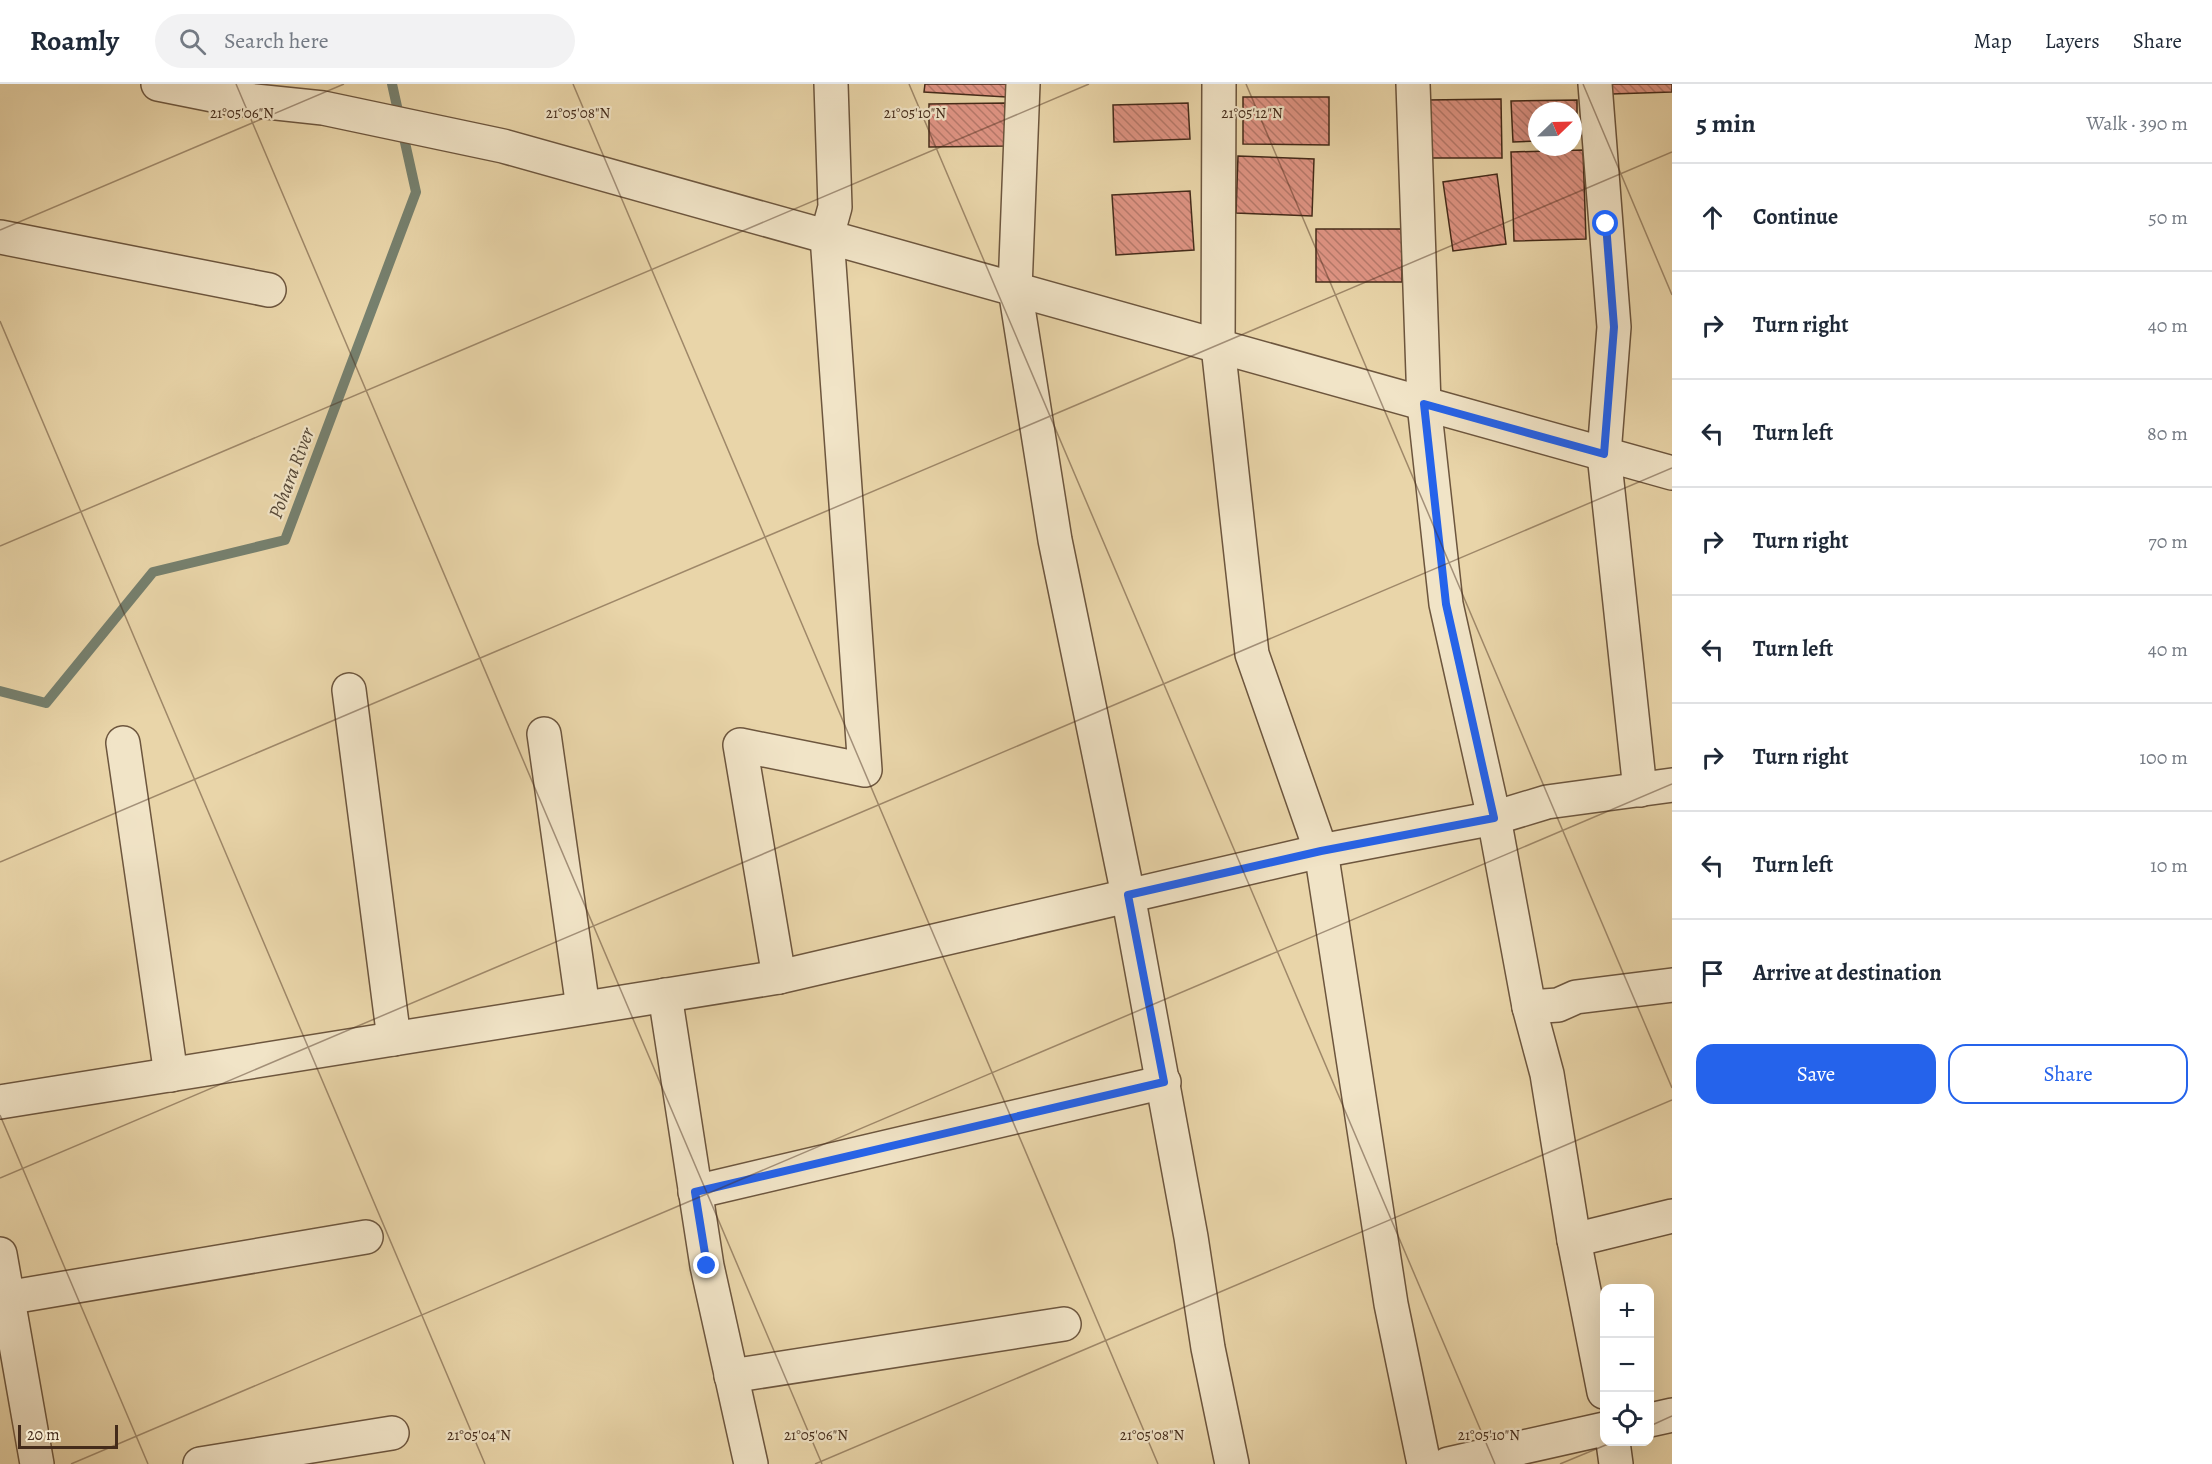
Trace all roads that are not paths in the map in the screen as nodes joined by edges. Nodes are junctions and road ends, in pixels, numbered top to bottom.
1 (158, 84) edge
2 (831, 84) edge
3 (1023, 84) edge
4 (1219, 84) edge
5 (1413, 84) edge
6 (1595, 84) edge
7 (229, 91) edge
8 (827, 236) junction
9 (0, 237) edge
10 (1015, 289) junction
11 (269, 290) dead end
12 (1218, 346) junction
13 (1424, 404) junction
14 (1604, 454) junction
15 (1672, 473) edge
16 (349, 690) dead end
17 (544, 734) dead end
18 (123, 743) dead end
19 (1672, 785) edge
20 (1640, 790) junction
21 (1494, 818) junction
22 (1321, 851) junction
23 (1128, 895) junction
24 (779, 977) junction
25 (1672, 986) edge
26 (665, 995) junction
27 (1529, 1007) junction
28 (583, 1008) junction
29 (394, 1039) junction
30 (171, 1075) junction
31 (1164, 1082) junction
32 (0, 1102) edge
33 (695, 1192) junction
34 (1672, 1216) edge
35 (366, 1237) dead end
36 (1574, 1240) junction
37 (0, 1254) edge
38 (4, 1298) edge
39 (1064, 1324) dead end
40 (1600, 1367) edge
41 (731, 1376) junction
42 (1672, 1414) edge
43 (1654, 1418) edge
44 (1600, 1431) edge
45 (392, 1433) dead end
46 (1614, 1446) edge
47 (37, 1464) edge
48 (200, 1464) edge
49 (751, 1464) edge
50 (1232, 1464) edge
51 (1424, 1464) edge
52 (1448, 1464) edge
53 (1616, 1464) edge

1 - 7 street
2 - 8 street
3 - 10 street
4 - 12 street
5 - 13 street
6 - 14 street
7 - 8 street
8 - 10 street
8 - 24 street
9 - 11 street
10 - 12 street
10 - 23 street
12 - 13 street
12 - 22 street
13 - 14 street
13 - 21 street
14 - 15 street
14 - 20 street
16 - 29 street
17 - 28 street
18 - 30 street
19 - 20 street
20 - 21 street
21 - 22 street
21 - 27 street
22 - 23 street
22 - 51 street
23 - 24 street
23 - 31 street
24 - 26 street
25 - 27 street
26 - 28 street
26 - 33 street
27 - 36 street
28 - 29 street
29 - 30 street
30 - 32 street
31 - 33 street
31 - 50 street
33 - 41 street
34 - 36 street
35 - 38 street
36 - 40 street
37 - 38 street
38 - 47 street
39 - 41 street
41 - 49 street
42 - 43 street
44 - 52 street
45 - 48 street
46 - 53 street

